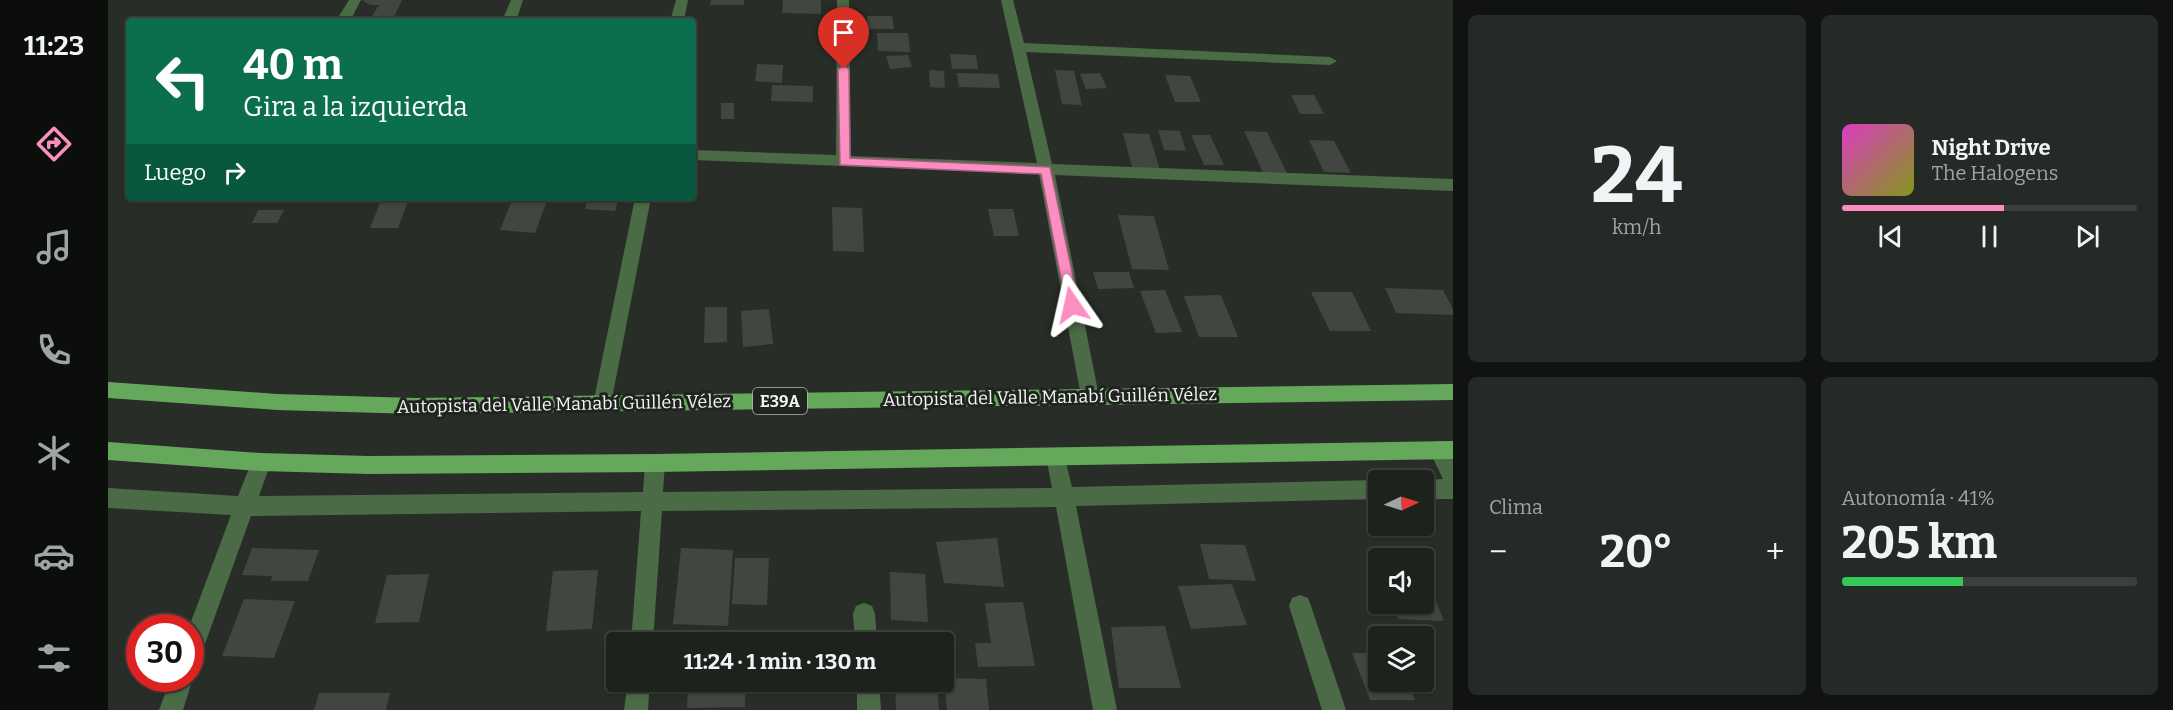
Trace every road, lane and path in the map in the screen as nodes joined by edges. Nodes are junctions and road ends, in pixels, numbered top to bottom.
1 (355, 0) edge
2 (517, 0) edge
3 (681, 0) edge
4 (843, 0) edge
5 (1008, 0) edge
6 (345, 18) edge
7 (510, 18) edge
8 (678, 18) edge
9 (1019, 47) junction
10 (1330, 61) dead end
11 (696, 155) edge
12 (844, 162) junction
13 (1046, 170) junction
14 (1453, 185) edge
15 (642, 201) edge
16 (108, 390) edge
17 (1453, 392) edge
18 (1090, 396) junction
19 (602, 404) junction
20 (1446, 450) edge
21 (108, 451) edge
22 (1056, 457) junction
23 (261, 462) junction
24 (655, 463) junction
25 (1453, 480) edge
26 (1434, 489) edge
27 (1453, 489) edge
28 (1368, 490) edge
29 (1064, 497) junction
30 (108, 498) edge
31 (652, 501) junction
32 (244, 506) junction
33 (1300, 606) dead end
34 (864, 614) dead end
35 (204, 617) edge
36 (643, 632) edge
37 (865, 632) edge
38 (177, 692) edge
39 (638, 692) edge
40 (868, 692) edge
41 (171, 710) edge
42 (636, 710) edge
43 (869, 710) edge
44 (1105, 710) edge
45 (1334, 710) edge

1 - 6 street
2 - 7 street
3 - 8 street
4 - 12 street
5 - 9 street
9 - 10 street
9 - 13 street
11 - 12 street
12 - 13 street
13 - 14 street
13 - 18 street
15 - 19 street
16 - 19 main road, Autopista del Valle Manabí Guillén Vélez / E39A
17 - 18 main road, Autopista del Valle Manabí Guillén Vélez / E39A
18 - 19 main road, Autopista del Valle Manabí Guillén Vélez / E39A
20 - 22 main road
20 - 25 street
21 - 23 main road
22 - 24 main road
22 - 29 street
23 - 24 main road
23 - 32 street
24 - 31 street
26 - 27 street
28 - 29 street
29 - 31 street
29 - 44 street
30 - 32 street
31 - 32 street
31 - 36 street
32 - 35 street
33 - 45 street
34 - 37 street
38 - 41 street
39 - 42 street
40 - 43 street

